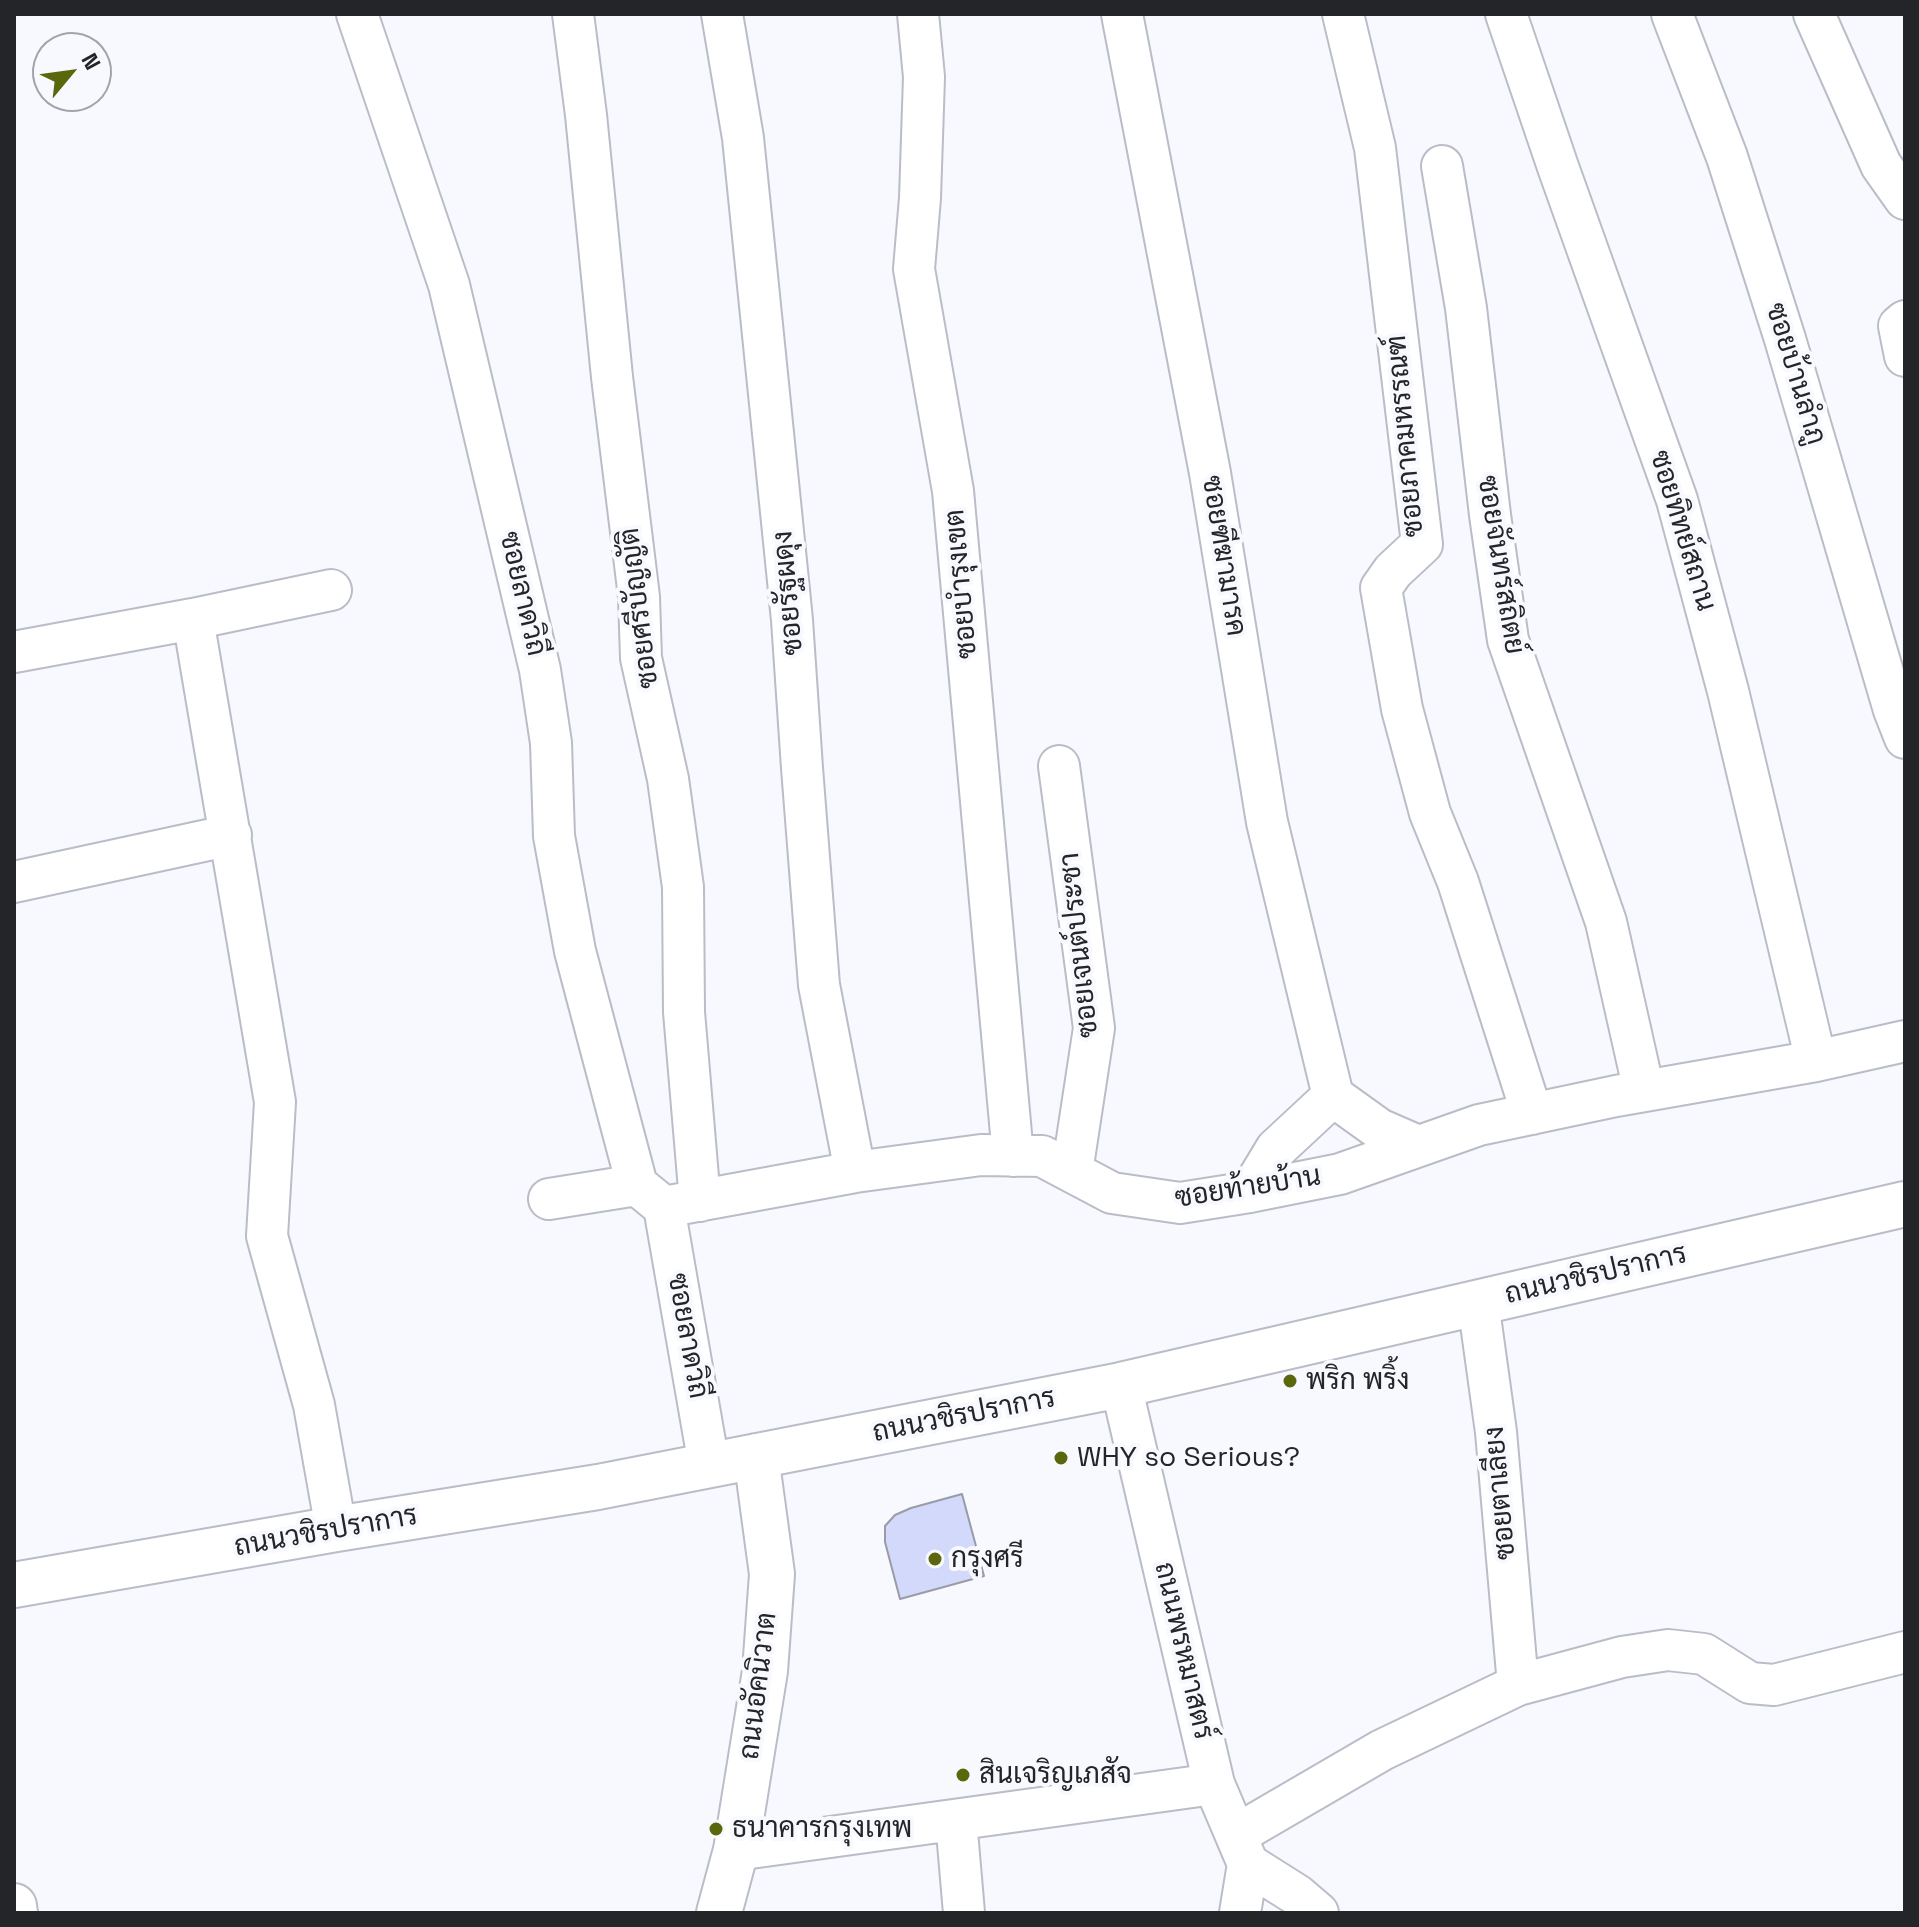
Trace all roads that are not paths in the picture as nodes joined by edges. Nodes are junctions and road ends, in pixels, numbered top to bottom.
1 (357, 14) edge
2 (573, 14) edge
3 (722, 14) edge
4 (918, 14) edge
5 (1122, 14) edge
6 (1343, 14) edge
7 (1506, 14) edge
8 (1672, 14) edge
9 (1814, 14) edge
10 (1442, 166) dead end
11 (1905, 199) edge
12 (1905, 321) edge
13 (1905, 356) edge
14 (331, 590) dead end
15 (193, 619) junction
16 (14, 652) edge
17 (1905, 738) edge
18 (1059, 766) dead end
19 (231, 835) junction
20 (14, 882) edge
21 (1905, 1041) edge
22 (1816, 1061) junction
23 (1644, 1091) junction
24 (1333, 1096) junction
25 (1532, 1114) junction
26 (1418, 1146) junction
27 (1013, 1156) junction
28 (855, 1172) junction
29 (1072, 1172) junction
30 (1250, 1192) junction
31 (667, 1198) junction
32 (549, 1199) dead end
33 (1905, 1204) edge
34 (1478, 1302) junction
35 (1121, 1385) junction
36 (756, 1456) junction
37 (709, 1465) junction
38 (336, 1529) junction
39 (14, 1585) edge
40 (1905, 1652) edge
41 (1518, 1685) junction
42 (1214, 1784) junction
43 (956, 1820) junction
44 (736, 1850) junction
45 (1242, 1850) junction
46 (14, 1906) edge
47 (15, 1913) edge
48 (719, 1913) edge
49 (964, 1913) edge
50 (1240, 1913) edge
51 (1318, 1913) edge

1 - 31 street, ซอยลาดวิถี
2 - 31 street, ซอยศรีบัญญัติ
3 - 28 street, ซอยรัฐผดุง
4 - 27 street, ซอยบำรุงเขต
5 - 24 street, ซอยฑีฆามารค
6 - 25 street, ซอยภาคมหรรณฑ์
7 - 22 street, ซอยทิทย์สถาน
8 - 17 street, ซอยบ้านลำภู
9 - 11 street
10 - 23 street, ซอยจันทร์สถิตย์
12 - 13 street
14 - 15 street
15 - 16 street
15 - 19 street
18 - 29 street, ซอยเจนต์ประชา
19 - 20 street
19 - 38 street
21 - 22 street, ซอยท้ายบ้าน
22 - 23 street, ซอยท้ายบ้าน
23 - 25 street, ซอยท้ายบ้าน
24 - 26 street
24 - 30 street
25 - 26 street, ซอยท้ายบ้าน
26 - 30 street, ซอยท้ายบ้าน
27 - 28 street, ซอยท้ายบ้าน
27 - 29 street, ซอยท้ายบ้าน
28 - 31 street, ซอยท้ายบ้าน
29 - 30 street, ซอยท้ายบ้าน
31 - 32 street, ซอยท้ายบ้าน
31 - 37 street, ซอยลาดวิถี
33 - 34 street, ถนนวชิรปราการ
34 - 35 street, ถนนวชิรปราการ
34 - 41 street, ซอยตาเลียง
35 - 36 street, ถนนวชิรปราการ
35 - 42 street, ถนนพรหมาสตร์
36 - 37 street, ถนนวชิรปราการ
36 - 44 street, ถนนอัคนิวาต
37 - 38 street, ถนนวชิรปราการ
38 - 39 street, ถนนวชิรปราการ
40 - 41 street
41 - 45 street
42 - 43 street
42 - 45 street, ถนนพรหมาสตร์
43 - 44 street
43 - 49 street
44 - 48 street, ถนนอัคนิวาต
45 - 50 street
45 - 51 street
46 - 47 street

